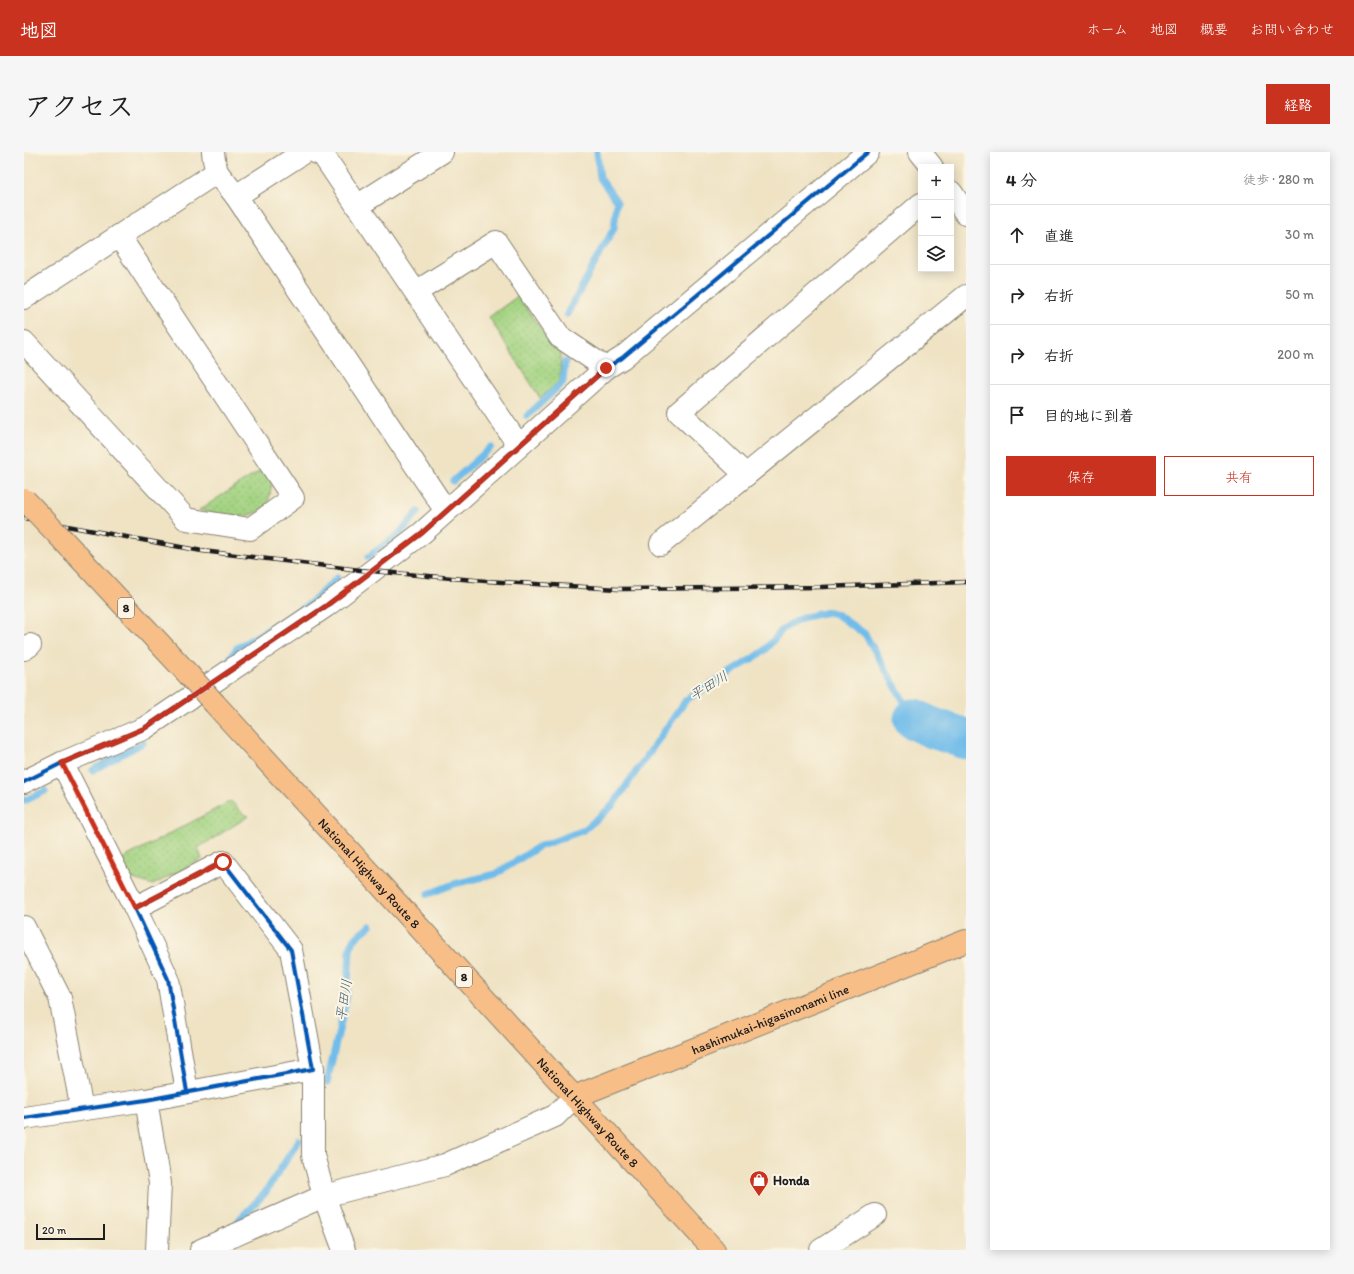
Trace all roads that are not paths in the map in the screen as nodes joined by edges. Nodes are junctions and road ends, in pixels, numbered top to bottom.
1 (304, 152) edge
2 (315, 152) edge
3 (442, 152) edge
4 (868, 152) edge
5 (920, 152) edge
6 (215, 162) edge
7 (930, 164) edge
8 (236, 196) junction
9 (954, 196) edge
10 (357, 206) junction
11 (918, 207) edge
12 (966, 214) edge
13 (119, 236) junction
14 (416, 292) junction
15 (966, 296) edge
16 (24, 298) edge
17 (24, 342) edge
18 (606, 368) junction
19 (519, 446) junction
20 (746, 475) junction
21 (25, 499) edge
22 (446, 511) junction
23 (661, 544) dead end
24 (62, 763) junction
25 (24, 782) edge
26 (135, 908) junction
27 (24, 927) edge
28 (966, 941) edge
29 (312, 1069) junction
30 (188, 1092) junction
31 (574, 1097) junction
32 (146, 1100) junction
33 (82, 1109) junction
34 (24, 1118) edge
35 (324, 1196) junction
36 (875, 1215) dead end
37 (157, 1250) edge
38 (201, 1250) edge
39 (344, 1250) edge
40 (714, 1250) edge
41 (821, 1250) edge

1 - 8 street
2 - 10 street
3 - 10 street
4 - 18 street
5 - 7 street
6 - 8 street
6 - 13 street
8 - 22 street
9 - 12 street
10 - 14 street
11 - 20 street
13 - 16 street
13 - 17 street
14 - 18 street
14 - 19 street
15 - 20 street
18 - 19 street
19 - 22 street
20 - 23 street
21 - 31 main road, National Highway Route 8 / 8, bridge
22 - 24 street
24 - 25 street
24 - 26 street
26 - 29 street
26 - 30 street
27 - 33 street
28 - 31 main road, hashimukai-higasinonami line
29 - 30 street
29 - 35 street
30 - 32 street
31 - 35 street
31 - 40 main road, National Highway Route 8 / 8
32 - 33 street
32 - 37 street
33 - 34 street
35 - 38 street
35 - 39 street
36 - 41 street

